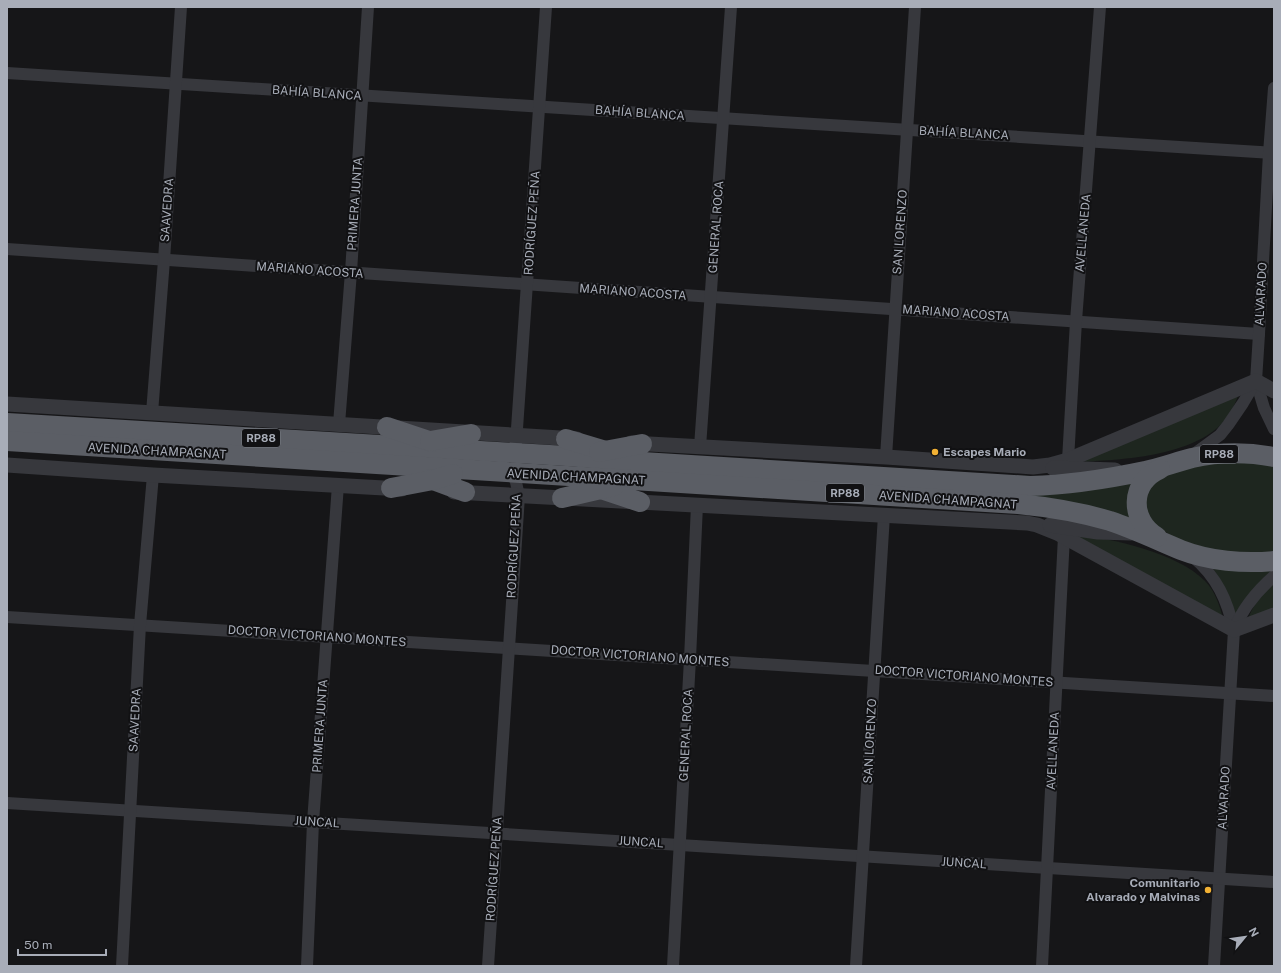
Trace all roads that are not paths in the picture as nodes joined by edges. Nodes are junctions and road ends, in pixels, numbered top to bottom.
1 (181, 7) edge
2 (368, 7) edge
3 (546, 7) edge
4 (731, 7) edge
5 (915, 7) edge
6 (1100, 7) edge
7 (7, 73) edge
8 (176, 84) junction
9 (1274, 88) edge
10 (362, 96) junction
11 (539, 107) junction
12 (724, 118) junction
13 (907, 130) junction
14 (1090, 141) junction
15 (1271, 153) edge
16 (7, 249) edge
17 (164, 260) junction
18 (351, 272) junction
19 (528, 284) junction
20 (711, 297) junction
21 (896, 310) junction
22 (1076, 321) junction
23 (1259, 334) junction
24 (1256, 381) junction
25 (1274, 391) edge
26 (7, 404) edge
27 (152, 413) junction
28 (7, 423) edge
29 (340, 424) junction
30 (387, 427) junction
31 (1274, 429) edge
32 (429, 441) junction
33 (7, 442) edge
34 (566, 447) junction
35 (700, 448) junction
36 (469, 452) junction
37 (516, 454) junction
38 (394, 456) junction
39 (886, 457) junction
40 (1274, 457) edge
41 (1068, 460) junction
42 (642, 462) junction
43 (7, 465) edge
44 (1170, 465) junction
45 (1033, 467) junction
46 (1144, 471) junction
47 (153, 475) junction
48 (564, 476) junction
49 (433, 480) junction
50 (338, 485) junction
51 (391, 488) junction
52 (601, 489) junction
53 (465, 492) junction
54 (518, 496) junction
55 (562, 498) junction
56 (640, 502) junction
57 (697, 505) junction
58 (884, 515) junction
59 (1027, 522) junction
60 (1142, 533) junction
61 (1064, 536) junction
62 (1175, 547) junction
63 (1274, 561) edge
64 (1274, 576) edge
65 (1274, 615) edge
66 (7, 616) edge
67 (140, 625) junction
68 (1234, 630) junction
69 (327, 636) junction
70 (509, 648) junction
71 (690, 659) junction
72 (874, 671) junction
73 (1057, 682) junction
74 (1230, 693) junction
75 (1274, 696) edge
76 (7, 803) edge
77 (130, 811) junction
78 (313, 822) junction
79 (496, 834) junction
80 (680, 845) junction
81 (863, 856) junction
82 (1047, 868) junction
83 (1219, 879) junction
84 (1274, 882) edge
85 (122, 966) edge
86 (306, 966) edge
87 (488, 966) edge
88 (673, 966) edge
89 (856, 966) edge
90 (1042, 966) edge
91 (1214, 966) edge

1 - 8 street, SAAVEDRA
2 - 10 street, PRIMERA JUNTA
3 - 11 street, RODRÍGUEZ PEÑA
4 - 12 street, GENERAL ROCA
5 - 13 street, SAN LORENZO
6 - 14 street, AVELLANEDA
7 - 8 street, BAHÍA BLANCA
8 - 10 street, BAHÍA BLANCA
8 - 17 street, SAAVEDRA
9 - 15 street, ALVARADO
10 - 11 street, BAHÍA BLANCA
10 - 18 street, PRIMERA JUNTA
11 - 12 street, BAHÍA BLANCA
11 - 19 street, RODRÍGUEZ PEÑA
12 - 13 street, BAHÍA BLANCA
12 - 20 street, GENERAL ROCA
13 - 14 street, BAHÍA BLANCA
13 - 21 street, SAN LORENZO
14 - 15 street, BAHÍA BLANCA
14 - 22 street, AVELLANEDA
15 - 23 street, ALVARADO
16 - 17 street, MARIANO ACOSTA
17 - 18 street, MARIANO ACOSTA
17 - 27 street, SAAVEDRA
18 - 19 street, MARIANO ACOSTA
18 - 29 street, PRIMERA JUNTA
19 - 20 street, MARIANO ACOSTA
19 - 37 street, RODRÍGUEZ PEÑA
20 - 21 street, MARIANO ACOSTA
20 - 35 street, GENERAL ROCA
21 - 22 street, MARIANO ACOSTA
21 - 39 street, SAN LORENZO
22 - 23 street, MARIANO ACOSTA
22 - 41 street, AVELLANEDA
23 - 24 street, ALVARADO
24 - 25 street
24 - 31 street, ALVARADO
24 - 41 street, AVENIDA CHAMPAGNAT
24 - 44 street, ALVARADO
26 - 27 street, AVENIDA CHAMPAGNAT
27 - 29 street, AVENIDA CHAMPAGNAT
28 - 38 highway, AVENIDA CHAMPAGNAT / RP88
29 - 30 street, AVENIDA CHAMPAGNAT
30 - 32 highway
30 - 36 street, AVENIDA CHAMPAGNAT
32 - 36 highway
32 - 38 highway
33 - 38 highway, AVENIDA CHAMPAGNAT / RP88
34 - 37 highway, AVENIDA CHAMPAGNAT / RP88
34 - 42 highway, AVENIDA CHAMPAGNAT / RP88
34 - 42 highway
35 - 39 street, AVENIDA CHAMPAGNAT
35 - 42 street, AVENIDA CHAMPAGNAT
36 - 37 highway, AVENIDA CHAMPAGNAT / RP88
36 - 38 highway, AVENIDA CHAMPAGNAT / RP88
36 - 49 highway
37 - 48 highway, AVENIDA CHAMPAGNAT / RP88
37 - 54 street, RODRÍGUEZ PEÑA
38 - 49 highway
39 - 45 street, AVENIDA CHAMPAGNAT
40 - 44 highway, AVENIDA CHAMPAGNAT / RP88
41 - 45 street, AVENIDA CHAMPAGNAT
42 - 46 highway, AVENIDA CHAMPAGNAT / RP88
42 - 48 highway, AVENIDA CHAMPAGNAT / RP88
42 - 52 highway
42 - 60 highway, AVENIDA CHAMPAGNAT / RP88
43 - 47 street, AVENIDA CHAMPAGNAT
44 - 46 highway, AVENIDA CHAMPAGNAT / RP88
44 - 62 highway, RP88
45 - 46 street, AVENIDA CHAMPAGNAT
47 - 50 street, AVENIDA CHAMPAGNAT
47 - 67 street, SAAVEDRA
48 - 52 highway
49 - 51 highway
49 - 53 highway
50 - 51 street, AVENIDA CHAMPAGNAT
50 - 69 street, PRIMERA JUNTA
51 - 53 street, AVENIDA CHAMPAGNAT
52 - 55 highway
52 - 56 highway
53 - 54 street, AVENIDA CHAMPAGNAT
54 - 55 street, AVENIDA CHAMPAGNAT
54 - 70 street, RODRÍGUEZ PEÑA
55 - 56 street, AVENIDA CHAMPAGNAT
56 - 57 street, AVENIDA CHAMPAGNAT
57 - 58 street, AVENIDA CHAMPAGNAT
57 - 71 street, GENERAL ROCA
58 - 59 street, AVENIDA CHAMPAGNAT
58 - 72 street, SAN LORENZO
59 - 60 street, AVENIDA CHAMPAGNAT
59 - 61 street, AVENIDA CHAMPAGNAT
60 - 62 highway, AVENIDA CHAMPAGNAT / RP88
61 - 68 street, AVENIDA CHAMPAGNAT
61 - 73 street, AVELLANEDA
62 - 63 highway, AVENIDA CHAMPAGNAT / RP88
62 - 68 street, ALVARADO
64 - 68 street, ALVARADO
65 - 68 street
66 - 67 street, DOCTOR VICTORIANO MONTES
67 - 69 street, DOCTOR VICTORIANO MONTES
67 - 77 street, SAAVEDRA
68 - 74 street, ALVARADO
69 - 70 street, DOCTOR VICTORIANO MONTES
69 - 78 street, PRIMERA JUNTA
70 - 71 street, DOCTOR VICTORIANO MONTES
70 - 79 street, RODRÍGUEZ PEÑA
71 - 72 street, DOCTOR VICTORIANO MONTES
71 - 80 street, GENERAL ROCA
72 - 73 street, DOCTOR VICTORIANO MONTES
72 - 81 street, SAN LORENZO
73 - 74 street, DOCTOR VICTORIANO MONTES
73 - 82 street, AVELLANEDA
74 - 75 street, DOCTOR VICTORIANO MONTES
74 - 83 street, ALVARADO
76 - 77 street, JUNCAL
77 - 78 street, JUNCAL
77 - 85 street, SAAVEDRA
78 - 79 street, JUNCAL
78 - 86 street, PRIMERA JUNTA
79 - 80 street, JUNCAL
79 - 87 street, RODRÍGUEZ PEÑA
80 - 81 street, JUNCAL
80 - 88 street, GENERAL ROCA
81 - 82 street, JUNCAL
81 - 89 street, SAN LORENZO
82 - 83 street, JUNCAL
82 - 90 street, AVELLANEDA
83 - 84 street, JUNCAL
83 - 91 street, ALVARADO

